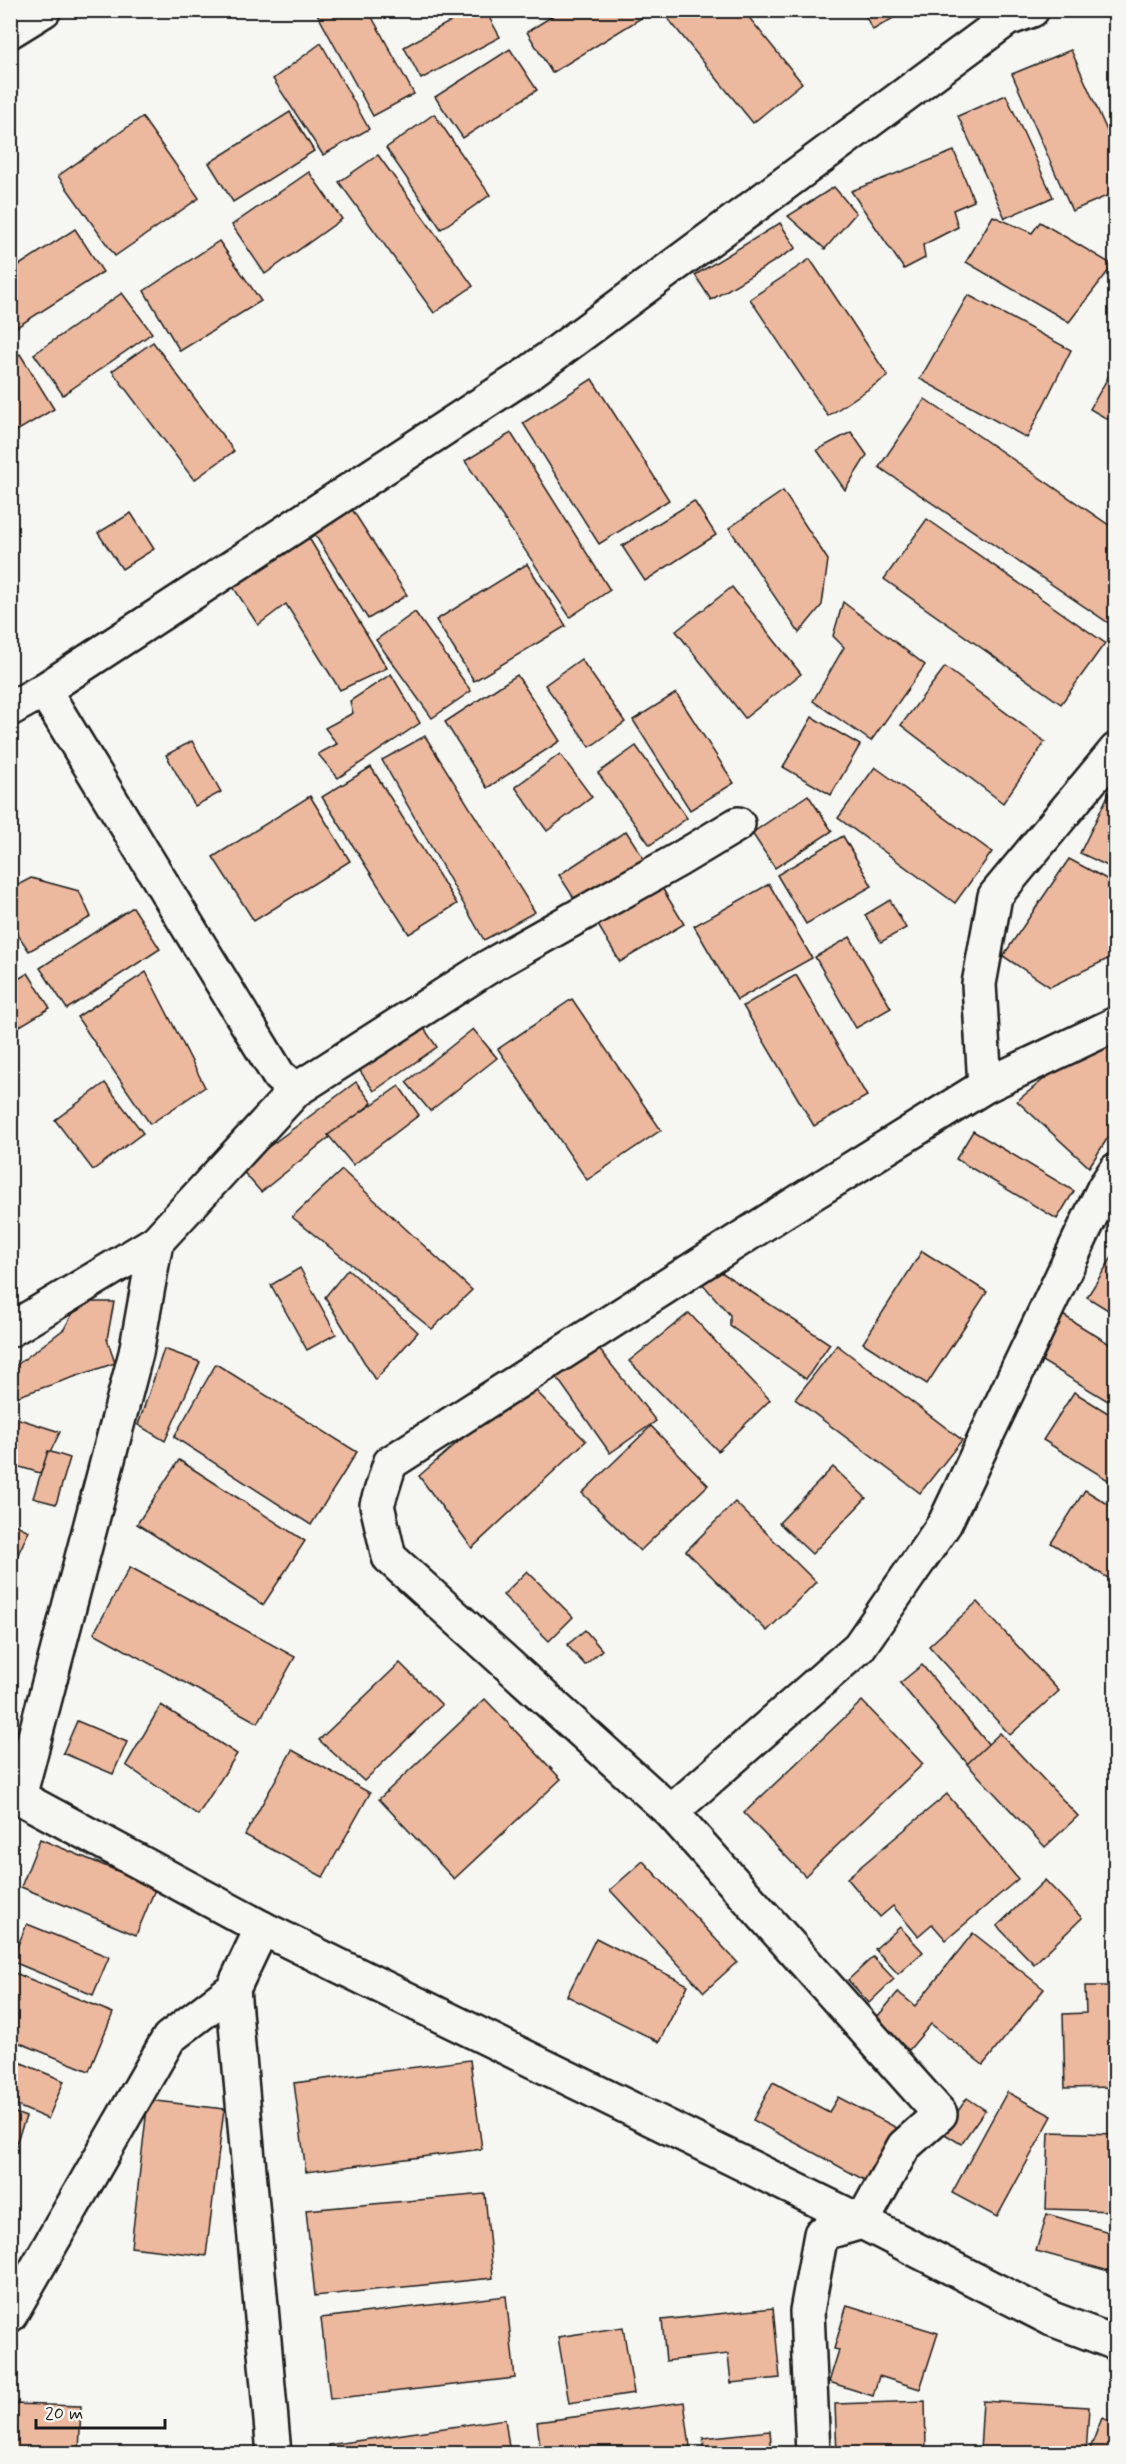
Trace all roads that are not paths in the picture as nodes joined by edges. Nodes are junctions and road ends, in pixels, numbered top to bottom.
1 (44, 10) edge
2 (1032, 10) edge
3 (10, 31) edge
4 (44, 690) junction
5 (10, 709) edge
6 (1116, 750) edge
7 (738, 824) dead end
8 (1116, 1024) edge
9 (985, 1086) junction
10 (296, 1090) junction
11 (1116, 1170) edge
12 (156, 1242) junction
13 (10, 1330) edge
14 (15, 1796) edge
15 (671, 1812) junction
16 (262, 1928) junction
17 (233, 1989) junction
18 (862, 2222) junction
19 (10, 2315) edge
20 (1116, 2343) edge
21 (274, 2454) edge
22 (813, 2454) edge

1 - 3 street
2 - 4 street
4 - 5 street
4 - 10 street
6 - 9 street
7 - 10 street
8 - 9 street
9 - 15 street
10 - 12 street
11 - 15 street
12 - 13 street
12 - 14 street
14 - 16 street
15 - 18 street
16 - 17 street
16 - 18 street
17 - 19 street
17 - 21 street
18 - 20 street
18 - 22 street

